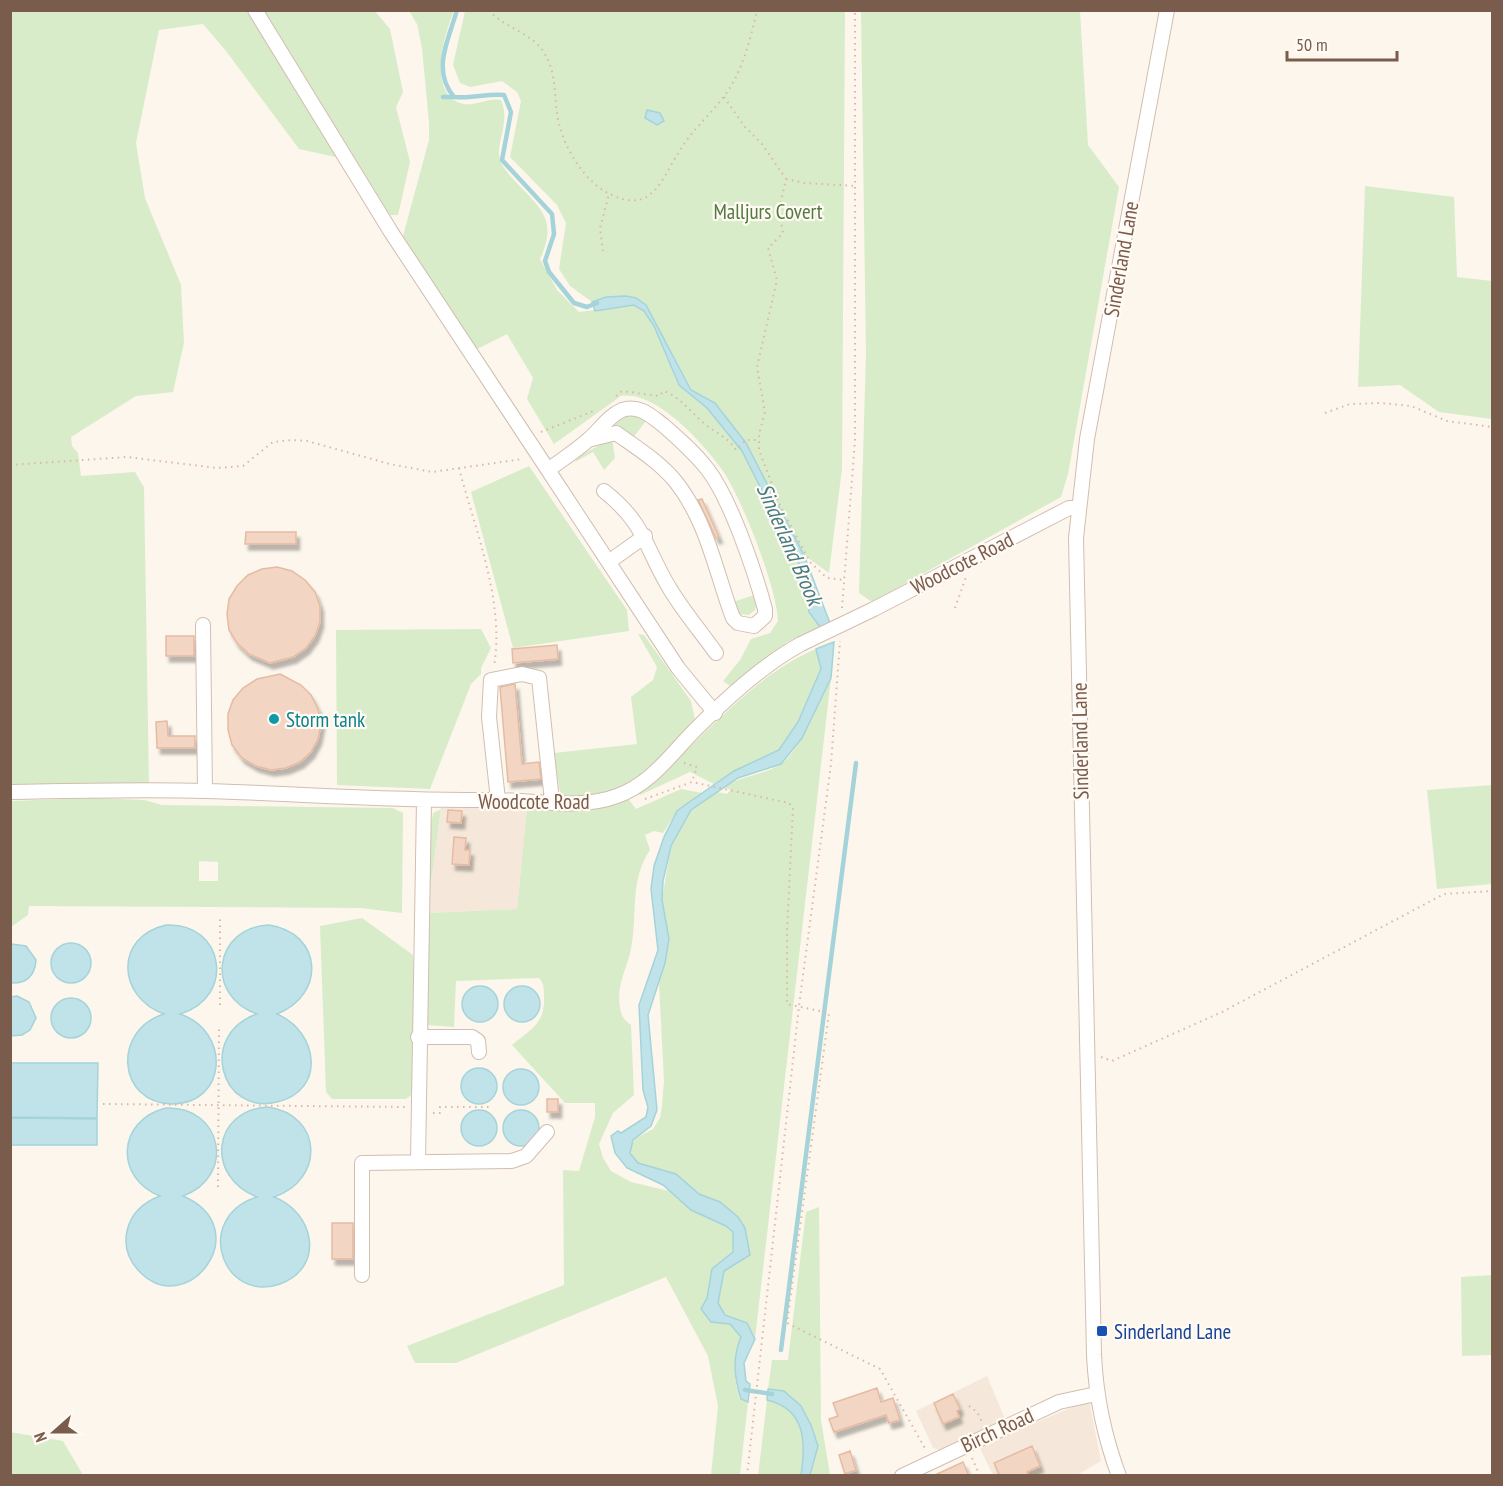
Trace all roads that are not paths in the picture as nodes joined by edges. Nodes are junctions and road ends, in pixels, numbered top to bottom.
1 (255, 10) edge
2 (1167, 10) edge
3 (588, 440) junction
4 (548, 470) junction
5 (604, 490) dead end
6 (1077, 508) junction
7 (645, 536) junction
8 (610, 561) junction
9 (203, 625) dead end
10 (716, 653) dead end
11 (715, 713) junction
12 (205, 791) junction
13 (10, 792) edge
14 (498, 800) junction
15 (423, 801) junction
16 (552, 801) junction
17 (418, 1037) junction
18 (479, 1052) dead end
19 (547, 1132) dead end
20 (418, 1161) junction
21 (362, 1275) dead end
22 (1096, 1394) junction
23 (902, 1476) edge
24 (1119, 1476) edge

1 - 4 street
2 - 6 street, Sinderland Lane
3 - 3 street
3 - 4 street
4 - 8 street
5 - 7 street
6 - 11 street, Woodcote Road, bridge
6 - 22 street, Sinderland Lane
7 - 8 street
7 - 10 street
8 - 11 street
9 - 12 street
11 - 16 street, Woodcote Road
12 - 13 street, Woodcote Road
12 - 15 street, Woodcote Road
14 - 15 street, Woodcote Road
14 - 16 street, Woodcote Road
14 - 16 street
15 - 17 street
17 - 18 street
17 - 20 street
19 - 20 street
20 - 21 street
22 - 23 street, Birch Road
22 - 24 street, Sinderland Lane

